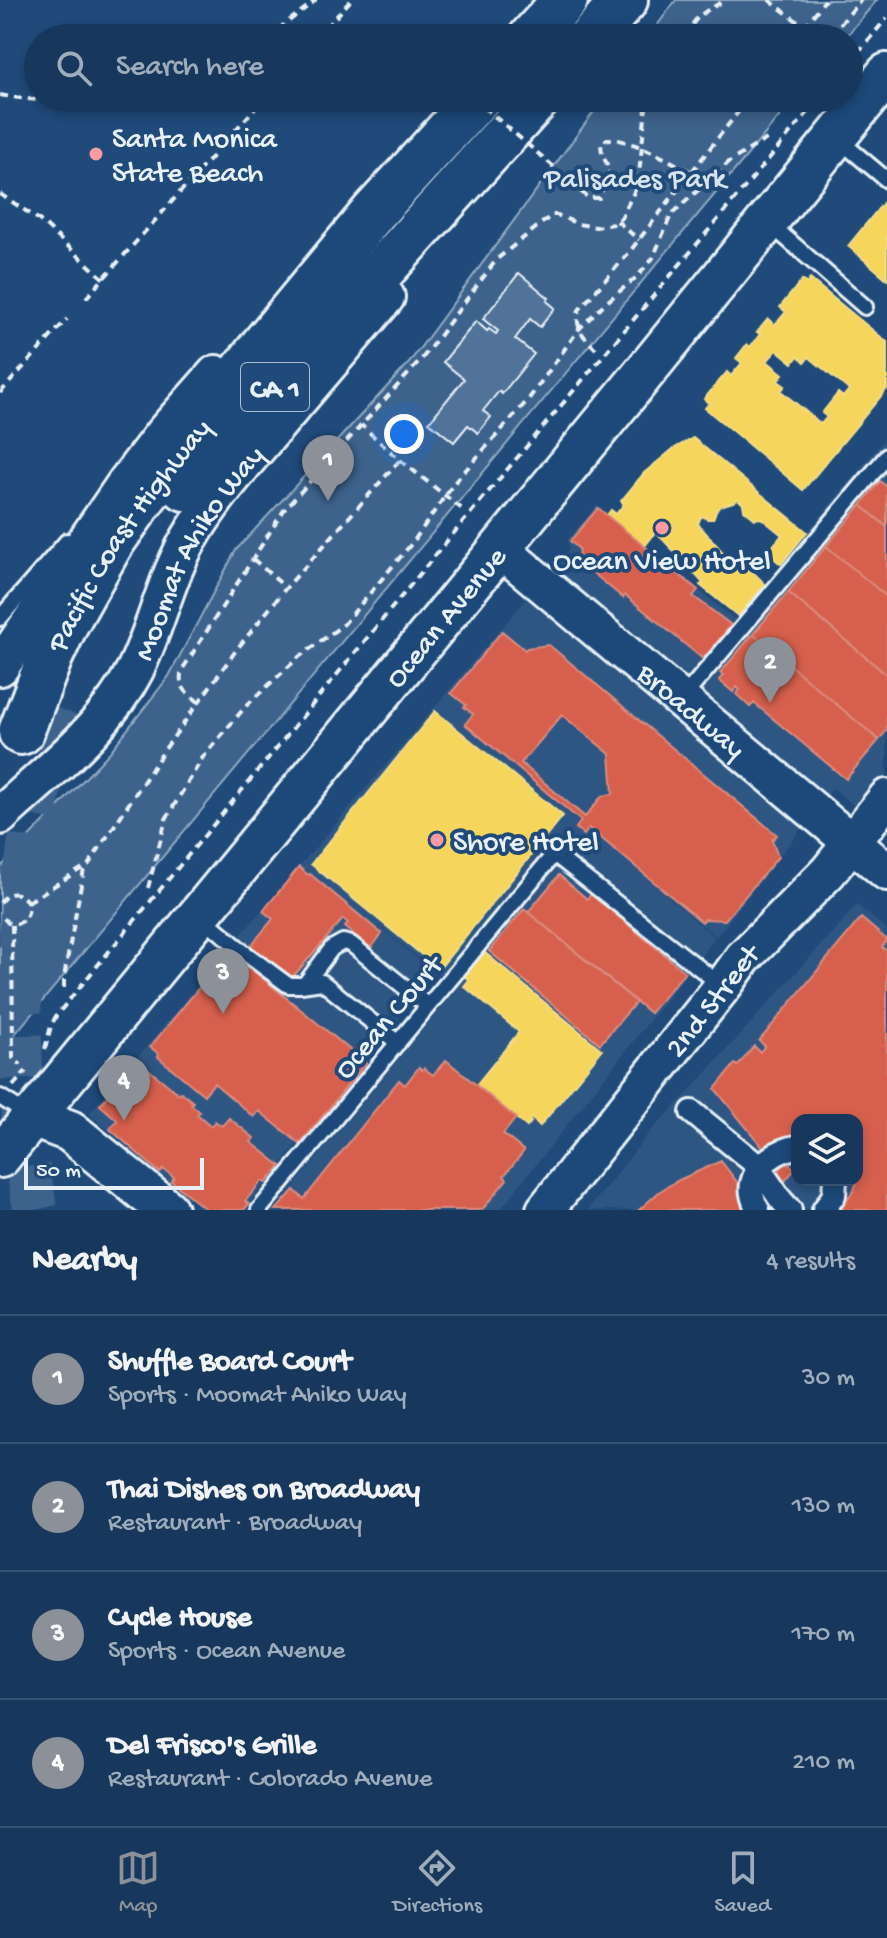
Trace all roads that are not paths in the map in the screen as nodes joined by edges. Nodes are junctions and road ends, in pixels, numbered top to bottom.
1 (565, 0) edge
2 (625, 0) edge
3 (544, 24) edge
4 (604, 24) edge
5 (887, 74) edge
6 (863, 103) edge
7 (463, 112) edge
8 (527, 112) edge
9 (530, 112) edge
10 (855, 112) edge
11 (835, 136) junction
12 (887, 180) edge
13 (373, 213) junction
14 (767, 221) junction
15 (865, 307) dead end
16 (163, 434) junction
17 (887, 456) edge
18 (499, 548) junction
19 (0, 618) edge
20 (0, 667) edge
21 (681, 700) junction
22 (61, 709) tunnel mouth
23 (21, 732) tunnel mouth
24 (887, 798) edge
25 (0, 816) edge
26 (852, 842) junction
27 (887, 872) edge
28 (199, 914) junction
29 (305, 984) junction
30 (723, 986) junction
31 (428, 1006) junction
32 (398, 1043) junction
33 (692, 1112) dead end
34 (7, 1125) edge
35 (791, 1148) edge
36 (835, 1186) edge
37 (167, 1210) edge
38 (259, 1210) edge
39 (545, 1210) edge
40 (758, 1210) edge
41 (790, 1210) edge
42 (825, 1210) edge

1 - 3 highway
2 - 4 highway
5 - 6 main road, Ocean Avenue
7 - 13 highway, Pacific Coast Highway / CA 1
8 - 22 highway, Pacific Coast Highway / CA 1
9 - 25 street, Moomat Ahiko Way
10 - 11 main road, Ocean Avenue
11 - 12 lane
11 - 14 main road, Ocean Avenue
13 - 16 street
13 - 23 highway, Pacific Coast Highway / CA 1
14 - 15 lane
14 - 18 main road, Ocean Avenue
16 - 19 lane
16 - 20 street
17 - 21 lane
18 - 21 street, Broadway
18 - 28 main road, Ocean Avenue
21 - 26 street, Broadway
24 - 26 street, 2nd Street
26 - 27 street, Broadway
26 - 30 street, 2nd Street
28 - 29 lane
28 - 34 main road, Ocean Avenue
29 - 31 lane
29 - 32 lane
30 - 31 lane, Ocean Court
30 - 39 street, 2nd Street
31 - 32 lane, Ocean Court
32 - 38 lane, Ocean Court
33 - 41 street
34 - 37 main road
35 - 40 street
36 - 42 street

